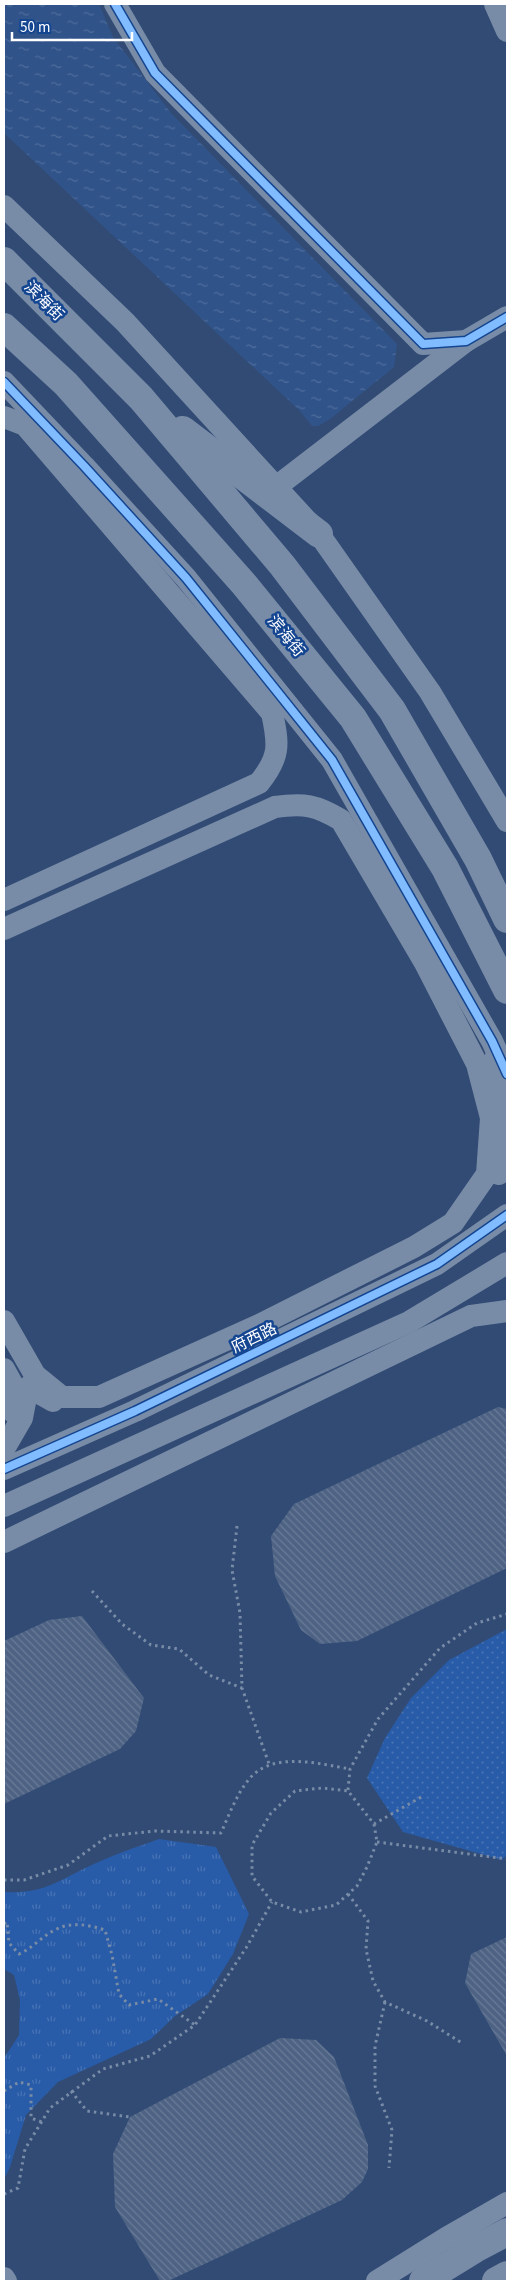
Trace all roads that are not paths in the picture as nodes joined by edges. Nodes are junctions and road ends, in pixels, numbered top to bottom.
1 (115, 4) edge
2 (494, 4) edge
3 (507, 31) edge
4 (4, 206) edge
5 (4, 261) edge
6 (507, 317) edge
7 (4, 327) edge
8 (466, 341) junction
9 (8, 389) edge
10 (141, 398) junction
11 (4, 417) edge
12 (276, 487) junction
13 (319, 534) junction
14 (285, 702) junction
15 (266, 797) junction
16 (359, 809) junction
17 (507, 821) edge
18 (4, 900) edge
19 (4, 915) edge
20 (507, 919) edge
21 (4, 929) edge
22 (507, 990) edge
23 (492, 1041) junction
24 (507, 1074) edge
25 (507, 1121) edge
26 (507, 1133) edge
27 (507, 1216) edge
28 (507, 1263) edge
29 (437, 1264) junction
30 (507, 1299) edge
31 (507, 1311) edge
32 (4, 1321) edge
33 (409, 1322) junction
34 (4, 1345) edge
35 (4, 1369) edge
36 (28, 1387) junction
37 (135, 1411) junction
38 (4, 1426) edge
39 (4, 1449) edge
40 (4, 1469) edge
41 (4, 1506) edge
42 (4, 1542) edge
43 (507, 2203) edge
44 (507, 2232) edge
45 (507, 2275) edge
46 (4, 2278) edge
47 (6, 2281) edge
48 (377, 2281) edge
49 (422, 2281) edge
50 (496, 2281) edge

1 - 8 street
2 - 3 street
4 - 12 street
5 - 10 main road, 滨海街
6 - 8 street
7 - 22 main road, 滨海街
8 - 12 street
9 - 14 street
10 - 13 main road
10 - 20 main road, 滨海街
11 - 18 street
12 - 13 street
13 - 17 street
14 - 15 street
14 - 16 street
15 - 16 street
15 - 19 street
16 - 23 street
21 - 32 street
23 - 24 street
23 - 25 street
26 - 29 street
27 - 29 street, 府西路
28 - 33 street
29 - 37 street, 府西路
30 - 33 street
31 - 42 street
33 - 41 street
34 - 36 street
35 - 38 street
36 - 37 street
36 - 39 street
37 - 40 street, 府西路
43 - 48 street
44 - 49 main road
45 - 50 main road
46 - 47 street

